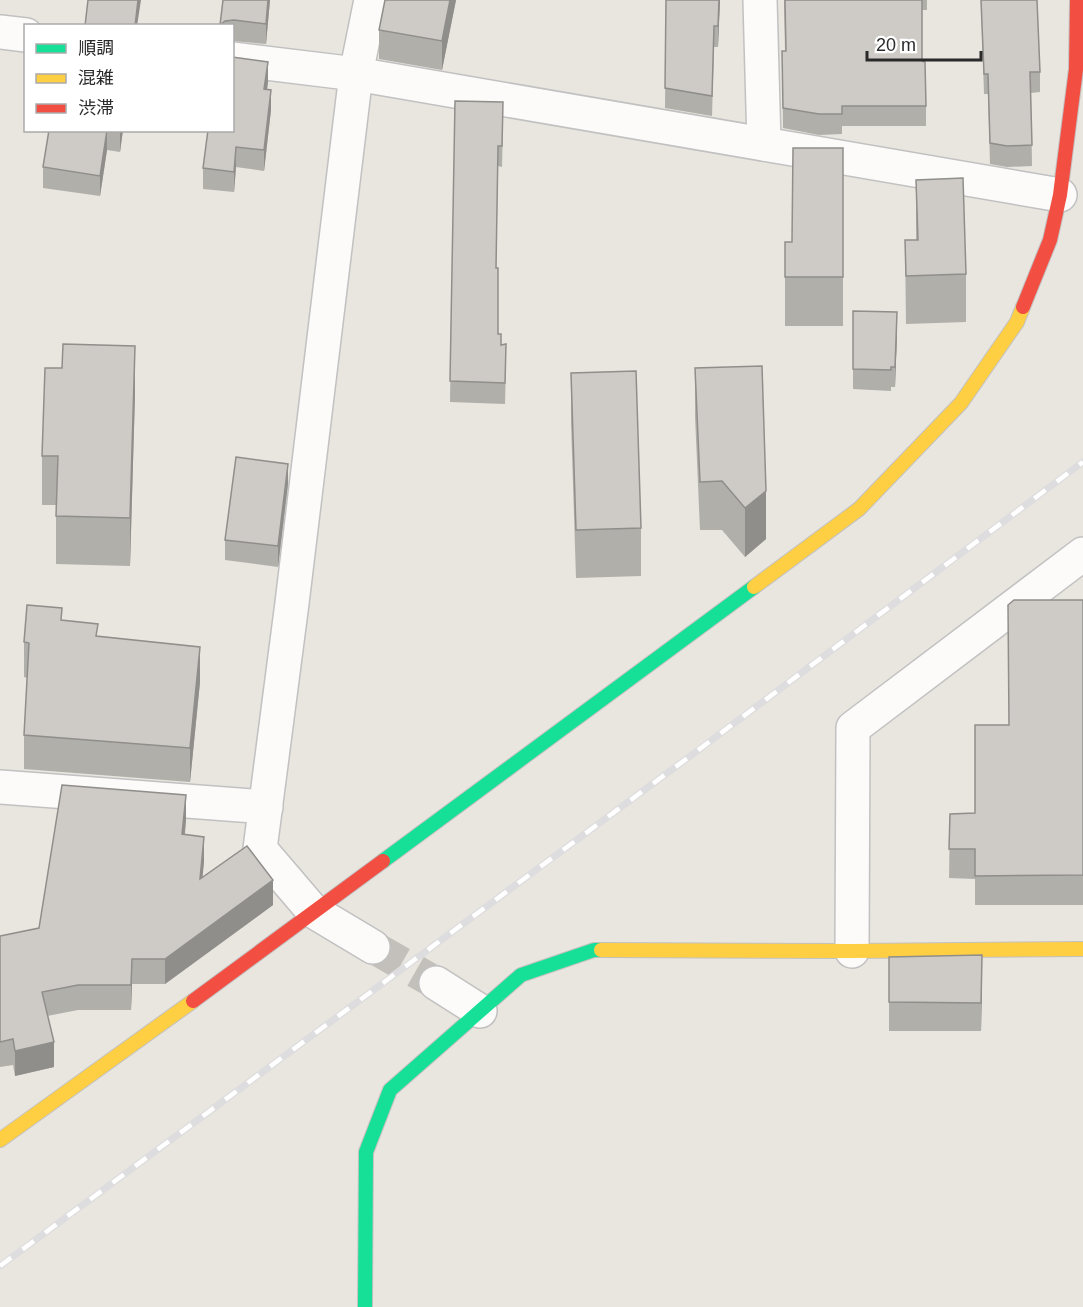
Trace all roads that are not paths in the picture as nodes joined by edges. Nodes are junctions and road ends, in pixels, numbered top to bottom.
1 (371, 0) edge
2 (760, 0) edge
3 (1077, 0) edge
4 (0, 32) edge
5 (24, 35) edge
6 (234, 59) edge
7 (356, 74) junction
8 (764, 144) junction
9 (1060, 195) junction
10 (1083, 554) edge
11 (0, 787) edge
12 (266, 807) junction
13 (313, 911) junction
14 (373, 947) tunnel mouth
15 (1083, 949) edge
16 (852, 951) junction
17 (436, 983) tunnel mouth
18 (480, 1011) junction
19 (0, 1140) edge
20 (364, 1307) edge

1 - 7 street
2 - 8 street
3 - 9 street
4 - 5 street
6 - 7 street
7 - 8 street
7 - 12 street
8 - 9 street
9 - 13 street
10 - 16 street
11 - 12 street
12 - 13 street
13 - 14 street
13 - 19 street
15 - 16 street
16 - 18 street
17 - 18 street
18 - 20 street

